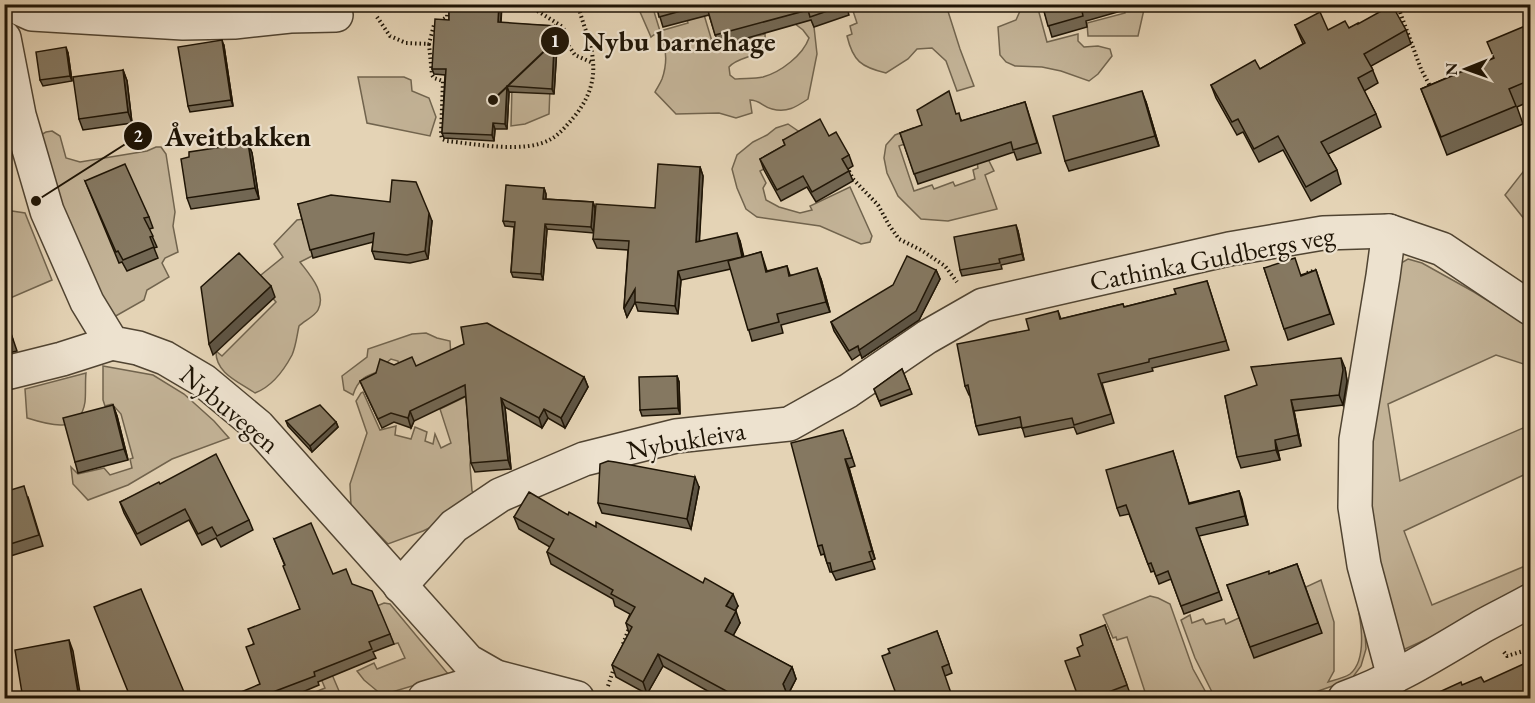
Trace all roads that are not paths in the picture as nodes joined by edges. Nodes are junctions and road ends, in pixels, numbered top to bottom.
1 (10, 4) edge
2 (336, 15) dead end
3 (4, 38) edge
4 (1389, 231) junction
5 (971, 297) joint
6 (1530, 308) edge
7 (112, 343) junction
8 (4, 372) edge
9 (400, 586) junction
10 (1530, 601) edge
11 (496, 677) junction
12 (1394, 677) junction
13 (425, 699) edge
14 (577, 699) edge
15 (1345, 699) edge

1 - 2 street
3 - 7 street
4 - 5 street, Cathinka Guldbergs veg
4 - 6 street, Cathinka Guldbergs veg
4 - 12 street
5 - 9 street, Nybukleiva
7 - 8 street
7 - 9 street, Nybuvegen
9 - 11 street, Nybuvegen
10 - 12 street
11 - 13 street
11 - 14 street, Nybuvegen
12 - 15 street

